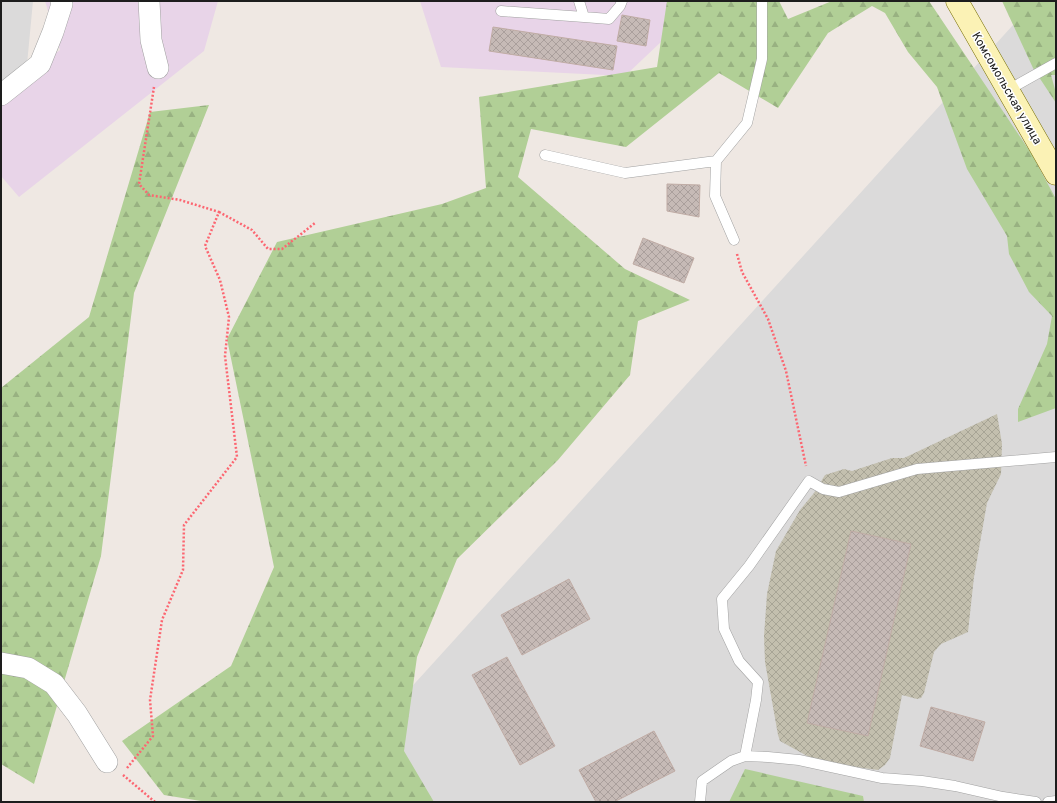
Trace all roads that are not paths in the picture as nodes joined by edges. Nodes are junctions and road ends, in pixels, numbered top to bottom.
1 (61, 1) edge
2 (149, 1) edge
3 (579, 1) edge
4 (622, 1) edge
5 (762, 1) edge
6 (958, 1) edge
7 (501, 11) dead end
8 (584, 17) junction
9 (1056, 63) edge
10 (158, 68) road end
11 (1008, 90) junction
12 (1, 95) edge
13 (545, 155) dead end
14 (716, 161) junction
15 (1056, 174) edge
16 (734, 240) road end
17 (1056, 457) edge
18 (1, 663) edge
19 (745, 756) junction
20 (114, 768) road end
21 (1056, 801) edge
22 (700, 802) edge
23 (1036, 802) edge
24 (1048, 802) edge

1 - 12 street
2 - 10 street
3 - 8 lane
4 - 8 lane
5 - 14 lane
6 - 11 main road, Комсомольская улица
7 - 8 lane
9 - 11 lane
11 - 15 main road, Комсомольская улица
13 - 14 lane
14 - 16 lane
17 - 19 lane
18 - 20 street
19 - 22 lane
19 - 23 lane
21 - 24 lane

